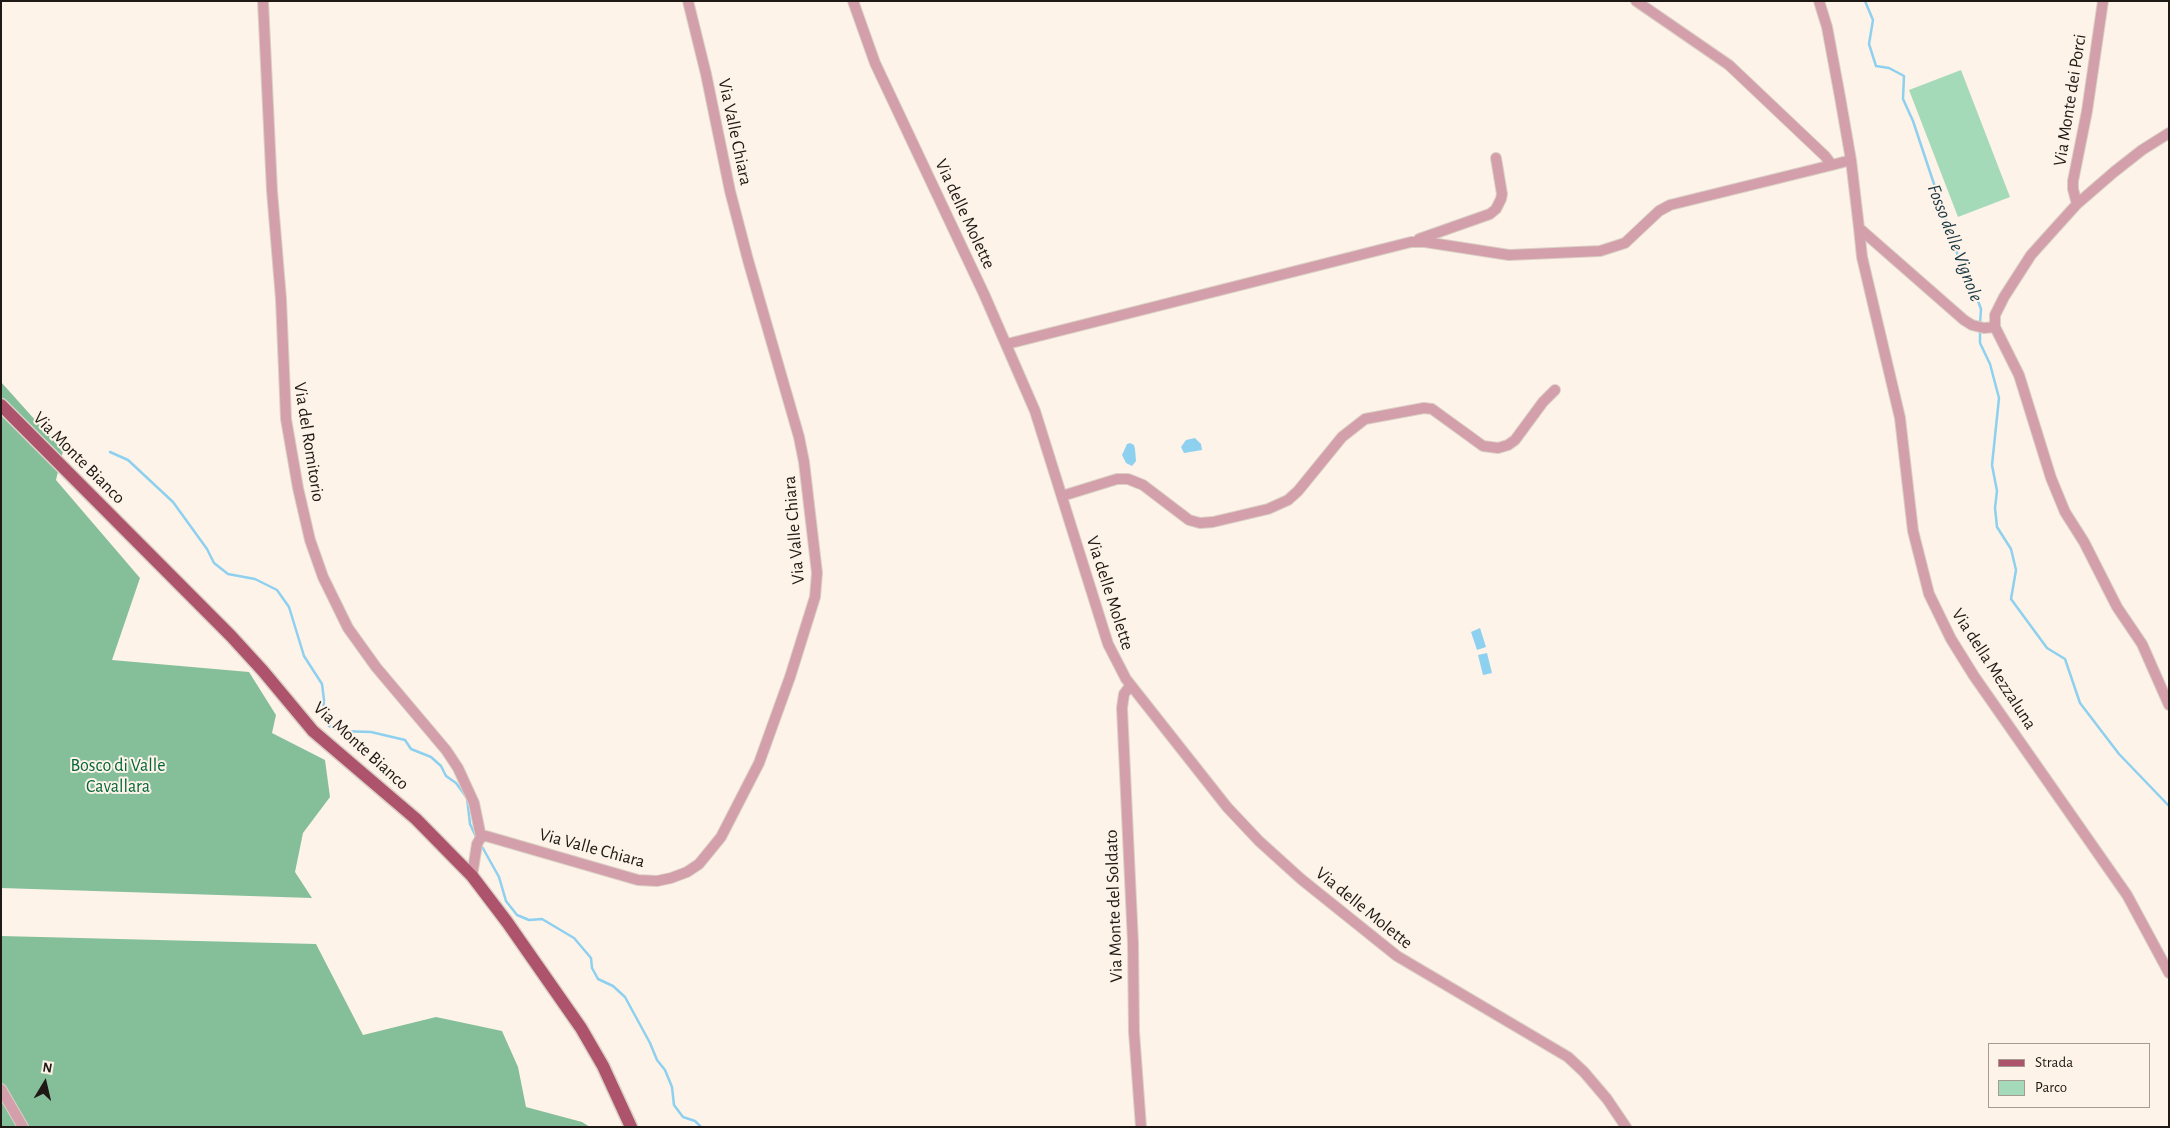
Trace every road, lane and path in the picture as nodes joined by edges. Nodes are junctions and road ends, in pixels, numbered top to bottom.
1 (263, 1) edge
2 (688, 1) edge
3 (853, 1) edge
4 (1636, 1) edge
5 (1819, 1) edge
6 (2103, 1) edge
7 (2169, 133) edge
8 (1496, 158) dead end
9 (1851, 160) junction
10 (1832, 165) junction
11 (2078, 204) junction
12 (1859, 228) junction
13 (1403, 244) junction
14 (1995, 327) junction
15 (1006, 344) junction
16 (1556, 390) dead end
17 (1, 405) edge
18 (1062, 496) junction
19 (1130, 686) junction
20 (2169, 705) edge
21 (481, 837) junction
22 (472, 876) junction
23 (2169, 973) edge
24 (1, 1089) edge
25 (23, 1127) edge
26 (631, 1127) edge
27 (1141, 1127) edge
28 (1626, 1127) edge

1 - 21 street, Via del Romitorio
2 - 21 street, Via Valle Chiara
3 - 15 street, Via delle Molette
4 - 10 street
5 - 9 street, Via della Mezzaluna
6 - 11 street, Via Monte dei Porci
7 - 11 street
8 - 13 street
9 - 10 street
9 - 12 street, Via della Mezzaluna
10 - 13 street
11 - 14 street
12 - 14 street
12 - 23 street, Via della Mezzaluna
13 - 15 street
14 - 20 street
15 - 18 street, Via delle Molette
16 - 18 street
17 - 22 main road, Via Monte Bianco
18 - 19 street, Via delle Molette
19 - 27 street, Via Monte del Soldato
19 - 28 street, Via delle Molette
21 - 22 street
22 - 26 main road, Via Monte Bianco
24 - 25 street

